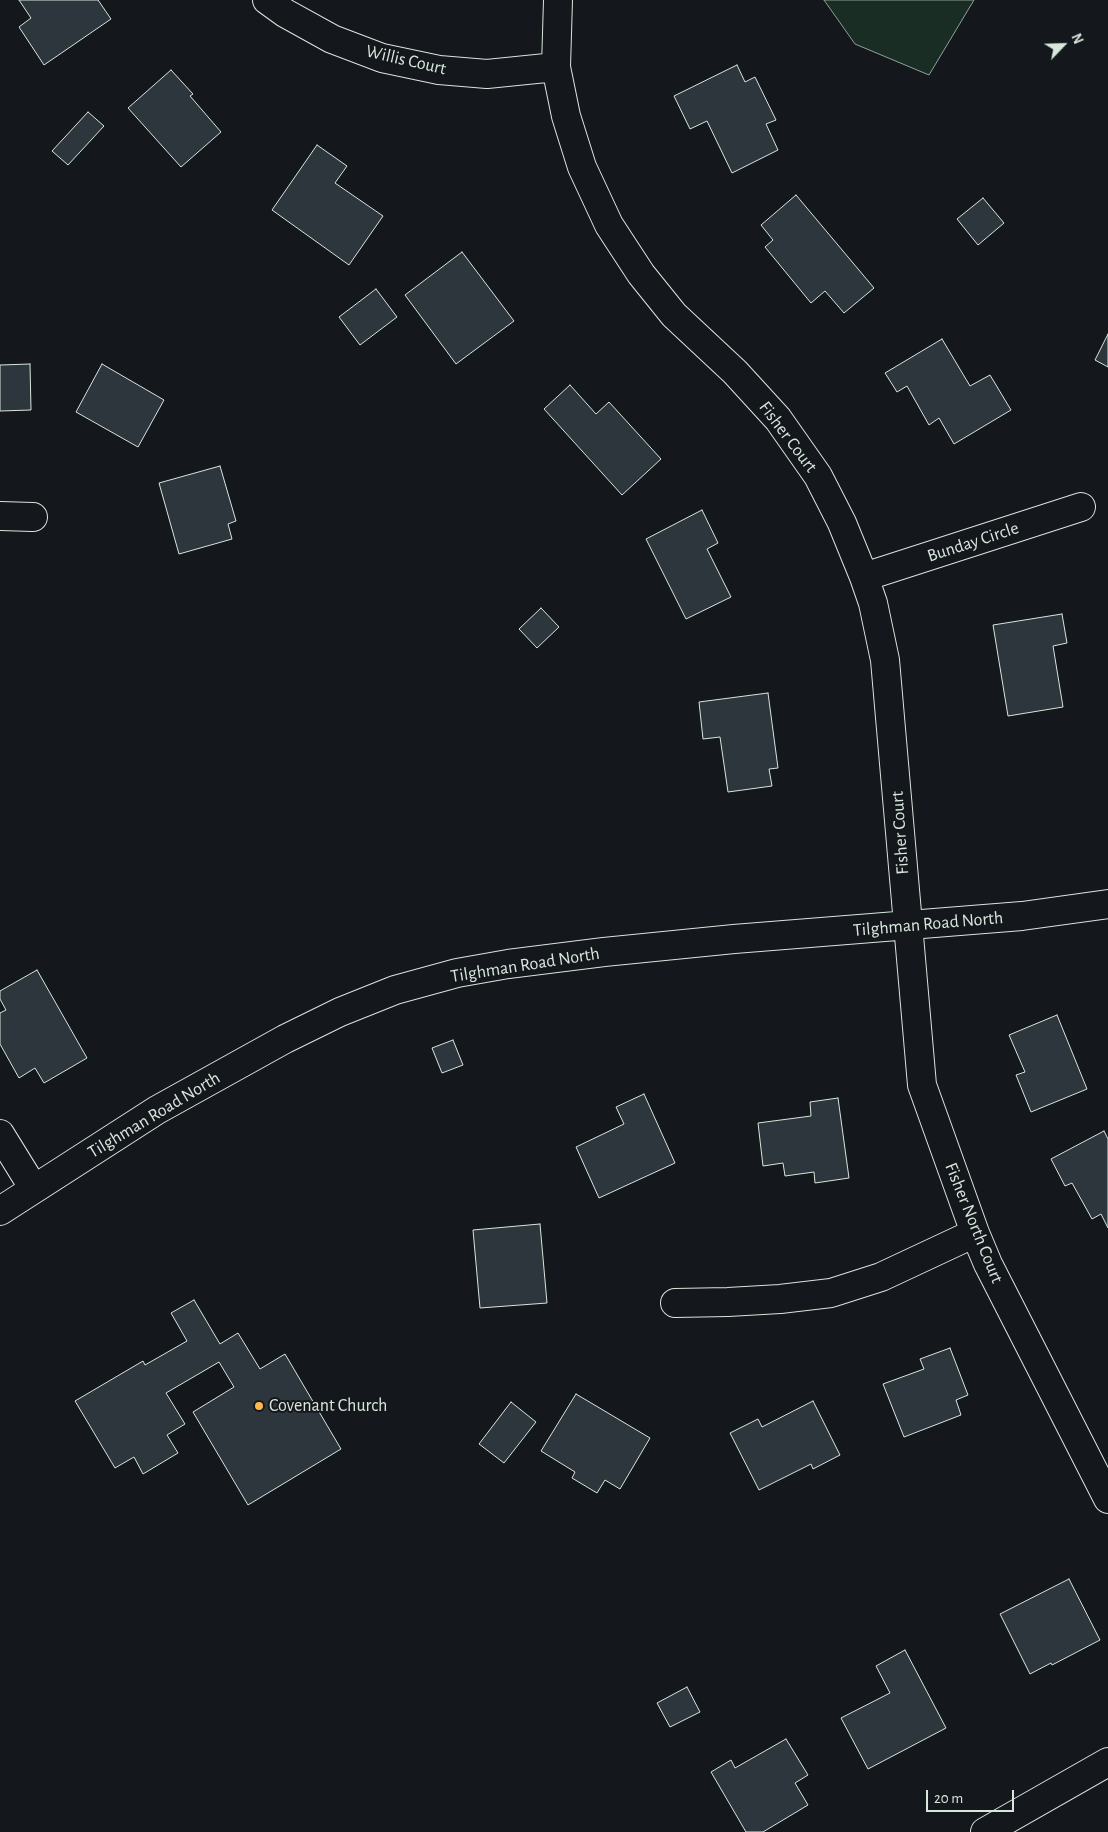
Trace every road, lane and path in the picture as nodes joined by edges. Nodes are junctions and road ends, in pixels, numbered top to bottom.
1 (268, 0) edge
2 (558, 0) edge
3 (556, 67) junction
4 (1081, 507) dead end
5 (0, 516) edge
6 (33, 517) dead end
7 (864, 577) junction
8 (1108, 904) edge
9 (908, 926) junction
10 (0, 1134) edge
11 (34, 1189) junction
12 (0, 1211) edge
13 (975, 1234) junction
14 (675, 1303) dead end
15 (1108, 1500) edge
16 (1108, 1762) edge
17 (985, 1832) edge

1 - 3 street, Willis Court
2 - 3 street, Fisher Court
3 - 7 street, Fisher Court
4 - 7 street, Bunday Circle
5 - 6 street
7 - 9 street, Fisher Court
8 - 9 street, Tilghman Road North
9 - 11 street, Tilghman Road North
9 - 13 street, Fisher North Court
10 - 11 street
11 - 12 street, Tilghman Road North
13 - 14 street
13 - 15 street, Fisher North Court
16 - 17 street

